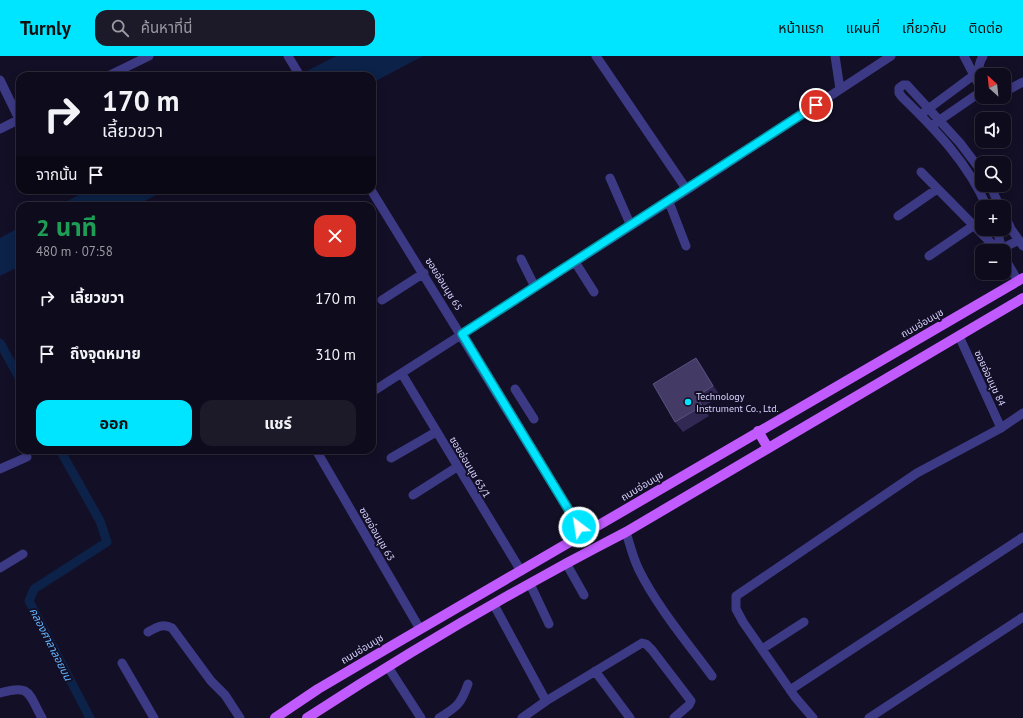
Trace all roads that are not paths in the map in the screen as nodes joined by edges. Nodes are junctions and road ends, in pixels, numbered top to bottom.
1 (149, 56) edge
2 (596, 56) edge
3 (835, 56) edge
4 (891, 56) edge
5 (964, 56) edge
6 (983, 56) edge
7 (290, 60) edge
8 (979, 68) edge
9 (116, 72) edge
10 (298, 72) edge
11 (975, 72) edge
12 (975, 78) edge
13 (0, 80) edge
14 (1023, 82) edge
15 (1011, 88) edge
16 (840, 89) junction
17 (975, 96) edge
18 (929, 108) junction
19 (16, 111) edge
20 (920, 115) junction
21 (16, 121) edge
22 (935, 123) junction
23 (0, 129) edge
24 (975, 163) edge
25 (921, 172) dead end
26 (610, 178) dead end
27 (975, 178) edge
28 (937, 189) junction
29 (687, 190) junction
30 (374, 194) edge
31 (669, 202) junction
32 (898, 216) dead end
33 (631, 226) junction
34 (973, 226) junction
35 (1011, 226) edge
36 (1021, 243) edge
37 (990, 244) edge
38 (686, 246) dead end
39 (1011, 248) edge
40 (929, 256) dead end
41 (520, 259) dead end
42 (576, 262) junction
43 (1011, 266) edge
44 (424, 273) junction
45 (1020, 279) edge
46 (535, 288) junction
47 (594, 292) dead end
48 (1023, 298) edge
49 (382, 300) dead end
50 (462, 334) junction
51 (959, 336) junction
52 (402, 374) junction
53 (515, 389) dead end
54 (376, 390) edge
55 (526, 405) junction
56 (1023, 413) edge
57 (510, 415) junction
58 (534, 419) dead end
59 (1001, 428) junction
60 (758, 431) junction
61 (436, 432) junction
62 (768, 448) junction
63 (318, 454) edge
64 (27, 457) dead end
65 (391, 458) dead end
66 (458, 467) junction
67 (0, 469) edge
68 (413, 495) dead end
69 (626, 532) junction
70 (584, 535) junction
71 (1023, 537) edge
72 (593, 549) junction
73 (23, 554) dead end
74 (566, 563) junction
75 (0, 568) edge
76 (521, 571) junction
77 (530, 584) junction
78 (584, 595) dead end
79 (494, 605) junction
80 (1023, 617) edge
81 (804, 622) dead end
82 (549, 624) dead end
83 (420, 629) junction
84 (148, 632) dead end
85 (762, 649) junction
86 (122, 663) dead end
87 (388, 667) junction
88 (595, 671) junction
89 (712, 676) dead end
90 (468, 684) dead end
91 (790, 690) junction
92 (0, 693) edge
93 (546, 701) junction
94 (42, 718) edge
95 (154, 718) edge
96 (240, 718) edge
97 (275, 718) edge
98 (307, 718) edge
99 (420, 718) edge
100 (439, 718) edge
101 (522, 718) edge
102 (630, 718) edge
103 (674, 718) edge
104 (813, 718) edge
105 (869, 718) edge

1 - 9 street
2 - 29 street
3 - 16 street
4 - 16 street
5 - 11 street
6 - 8 street
7 - 10 street
12 - 18 street
13 - 19 street
14 - 15 street
16 - 29 street
17 - 22 street
18 - 20 street
18 - 20 street
18 - 22 street
20 - 22 street
21 - 23 street
22 - 24 street
22 - 27 street
25 - 28 street
26 - 33 street
28 - 32 street
28 - 34 street
29 - 31 street
30 - 44 street, ซอยอ่อนนุช 65
31 - 33 street
31 - 38 street
33 - 42 street
34 - 37 street
34 - 40 street
35 - 36 street
36 - 39 street
41 - 46 street
42 - 46 street
42 - 47 street
43 - 45 street
44 - 49 street
44 - 50 street, ซอยอ่อนนุช 65
45 - 60 main road, ถนนอ่อนนุช
46 - 50 street
48 - 51 main road
50 - 52 street
50 - 57 street, ซอยอ่อนนุช 65
51 - 59 street, ซอยอ่อนนุช 84
51 - 62 main road
52 - 54 street
52 - 61 street, ซอยอ่อนนุช 63/1
53 - 55 street
55 - 57 street
55 - 58 street
56 - 59 street
57 - 70 street, ซอยอ่อนนุช 65
59 - 85 street
60 - 62 main road
60 - 70 main road, ถนนอ่อนนุช
61 - 65 street
61 - 66 street, ซอยอ่อนนุช 63/1
62 - 69 main road
63 - 83 street, ซอยอ่อนนุช 63
64 - 67 street
66 - 68 street
66 - 76 street, ซอยอ่อนนุช 63/1
69 - 72 main road
69 - 89 street
70 - 72 main road
70 - 76 main road, ถนนอ่อนนุช
71 - 91 street
72 - 74 main road
73 - 75 street
74 - 77 main road
74 - 78 street
76 - 83 main road, ถนนอ่อนนุช
77 - 79 main road
77 - 82 street
79 - 87 main road
79 - 93 street
80 - 105 street
81 - 85 street
83 - 97 main road, ถนนอ่อนนุช
84 - 96 street
85 - 91 street
86 - 95 street
87 - 98 main road
87 - 99 street
88 - 93 street
88 - 102 street
88 - 103 street
90 - 100 street
91 - 104 street
92 - 94 street
93 - 101 street

